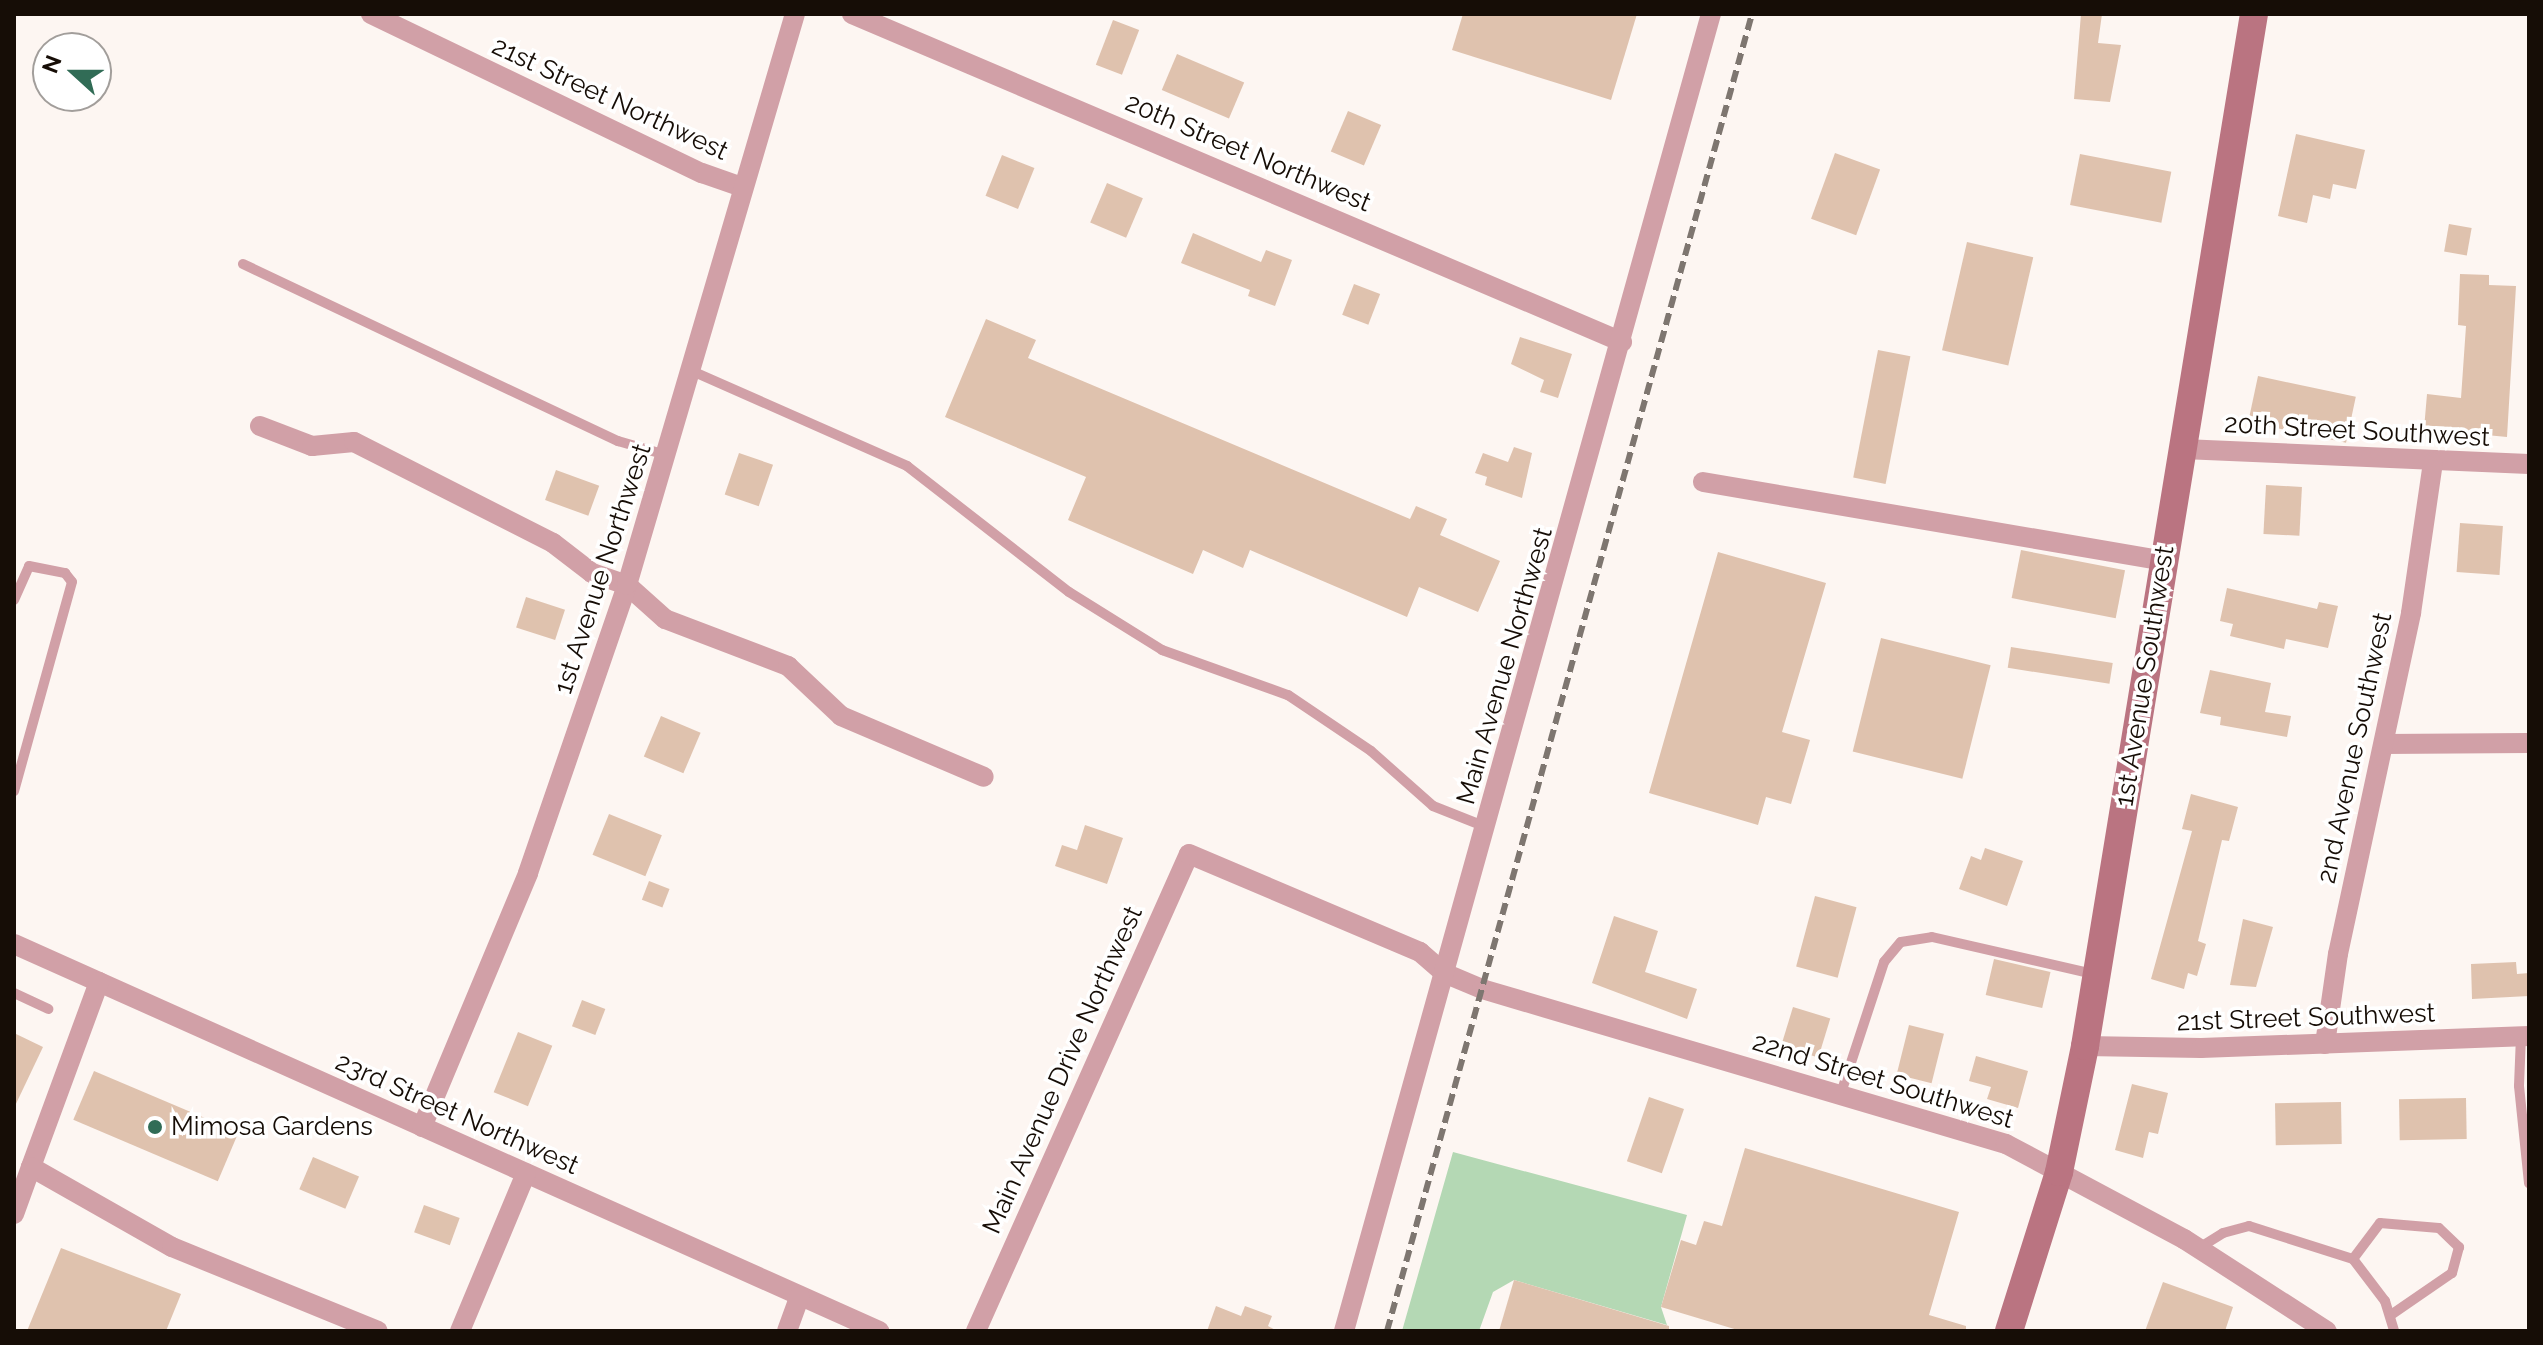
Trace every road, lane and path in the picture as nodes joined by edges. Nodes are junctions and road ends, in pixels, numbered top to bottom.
1 (371, 14) edge
2 (795, 14) edge
3 (852, 14) edge
4 (1711, 14) edge
5 (2254, 14) edge
6 (742, 187) junction
7 (243, 264) dead end
8 (1622, 342) junction
9 (692, 371) junction
10 (260, 426) dead end
11 (2183, 449) junction
12 (668, 456) junction
13 (2433, 463) junction
14 (2529, 464) edge
15 (1703, 482) dead end
16 (2164, 561) junction
17 (627, 585) junction
18 (14, 600) edge
19 (2529, 743) edge
20 (2384, 744) junction
21 (984, 777) dead end
22 (14, 791) edge
23 (1486, 827) junction
24 (1212, 864) joint
25 (14, 944) edge
26 (1444, 973) junction
27 (2096, 974) junction
28 (99, 982) junction
29 (14, 993) edge
30 (48, 1009) dead end
31 (2525, 1036) edge
32 (2325, 1044) junction
33 (2085, 1046) junction
34 (1841, 1093) junction
35 (422, 1127) junction
36 (31, 1167) junction
37 (2059, 1172) junction
38 (526, 1173) junction
39 (2529, 1183) edge
40 (16, 1201) edge
41 (2199, 1248) junction
42 (2353, 1259) junction
43 (800, 1296) junction
44 (2391, 1315) junction
45 (378, 1331) edge
46 (460, 1331) edge
47 (787, 1331) edge
48 (879, 1331) edge
49 (976, 1331) edge
50 (1344, 1331) edge
51 (2009, 1331) edge
52 (2327, 1331) edge
53 (2394, 1331) edge

1 - 6 street, 21st Street Northwest
2 - 6 street, 1st Avenue Northwest
3 - 8 street, 20th Street Northwest
4 - 8 street, Main Avenue Northwest
5 - 11 main road, 1st Avenue Southwest
6 - 9 street, 1st Avenue Northwest
7 - 12 lane
8 - 23 street, Main Avenue Northwest
9 - 12 street, 1st Avenue Northwest
9 - 23 lane
10 - 17 street
11 - 13 street, 20th Street Southwest
11 - 16 main road, 1st Avenue Southwest
12 - 17 street, 1st Avenue Northwest
13 - 14 street, 20th Street Southwest
13 - 20 street, 2nd Avenue Southwest
15 - 16 street
16 - 27 main road, 1st Avenue Southwest
17 - 21 street
17 - 35 street, 1st Avenue Northwest
18 - 22 lane
19 - 20 street
20 - 32 street, 2nd Avenue Southwest
23 - 26 street, Main Avenue Northwest
24 - 26 street, 22nd Street Southwest
24 - 49 street, Main Avenue Drive Northwest
25 - 28 street, 23rd Street Northwest
26 - 34 street, 22nd Street Southwest
26 - 50 street, Main Avenue Northwest
27 - 33 main road, 1st Avenue Southwest
27 - 34 lane
28 - 35 street, 23rd Street Northwest
28 - 36 street
29 - 30 lane
31 - 32 street, 21st Street Southwest
31 - 39 lane
32 - 33 street, 21st Street Southwest
33 - 37 main road, 1st Avenue Southwest
34 - 37 street, 22nd Street Southwest
35 - 38 street, 23rd Street Northwest
36 - 40 street
36 - 45 street
37 - 41 street, 22nd Street Southwest
37 - 51 main road, 1st Avenue Southwest
38 - 43 street, 23rd Street Northwest
38 - 46 street
41 - 42 lane
41 - 52 street, 22nd Street Southwest
42 - 44 lane
42 - 44 lane
43 - 47 street
43 - 48 street, 23rd Street Northwest
44 - 53 lane

